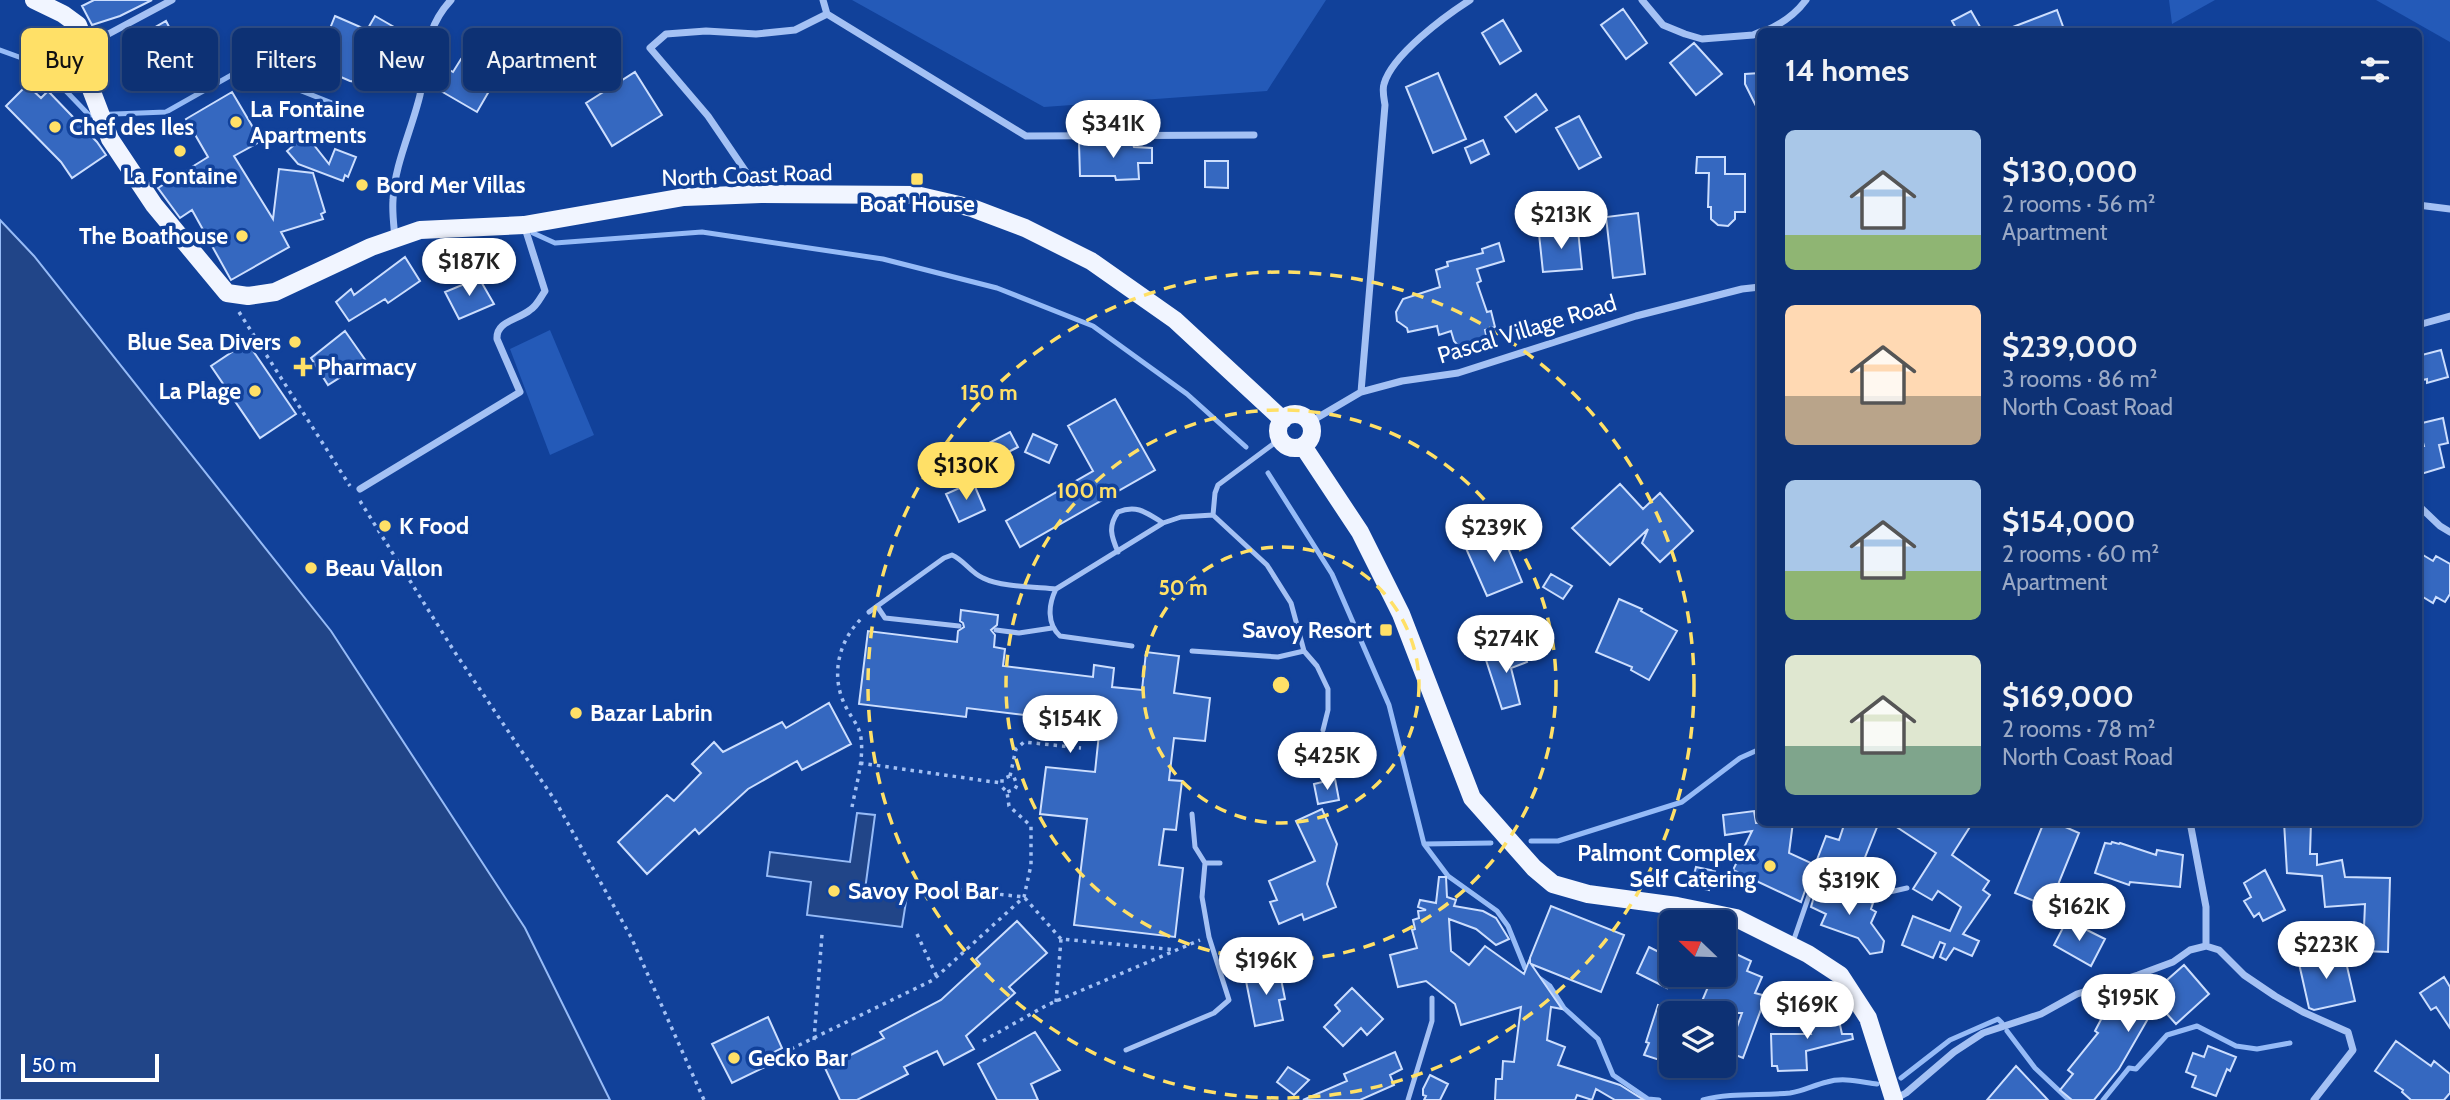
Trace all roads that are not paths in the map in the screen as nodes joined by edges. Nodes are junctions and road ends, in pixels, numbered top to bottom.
1 (34, 0) edge
2 (172, 0) edge
3 (451, 0) edge
4 (823, 0) edge
5 (1470, 0) edge
6 (1642, 0) edge
7 (1806, 0) edge
8 (827, 14) junction
9 (79, 28) edge
10 (1773, 28) edge
11 (108, 34) edge
12 (1757, 34) edge
13 (92, 91) edge
14 (1254, 135) dead end
15 (761, 194) junction
16 (2422, 206) edge
17 (2450, 209) edge
18 (524, 225) junction
19 (395, 239) junction
20 (1757, 287) edge
21 (2450, 316) edge
22 (2422, 324) edge
23 (1361, 392) junction
24 (1283, 420) junction
25 (1310, 422) junction
26 (1280, 439) junction
27 (1303, 446) junction
28 (360, 489) dead end
29 (2422, 509) edge
30 (1213, 515) junction
31 (1163, 523) junction
32 (2450, 532) edge
33 (1118, 552) junction
34 (1056, 589) junction
35 (877, 606) junction
36 (869, 612) road end
37 (959, 626) dead end
38 (1052, 628) junction
39 (996, 630) dead end
40 (1132, 646) dead end
41 (1192, 651) dead end
42 (1304, 651) junction
43 (1323, 730) dead end
44 (1192, 814) dead end
45 (2191, 826) edge
46 (1205, 863) junction
47 (1220, 863) dead end
48 (1907, 888) dead end
49 (1792, 945) junction
50 (2206, 946) junction
51 (1432, 998) dead end
52 (1126, 1050) dead end
53 (1901, 1098) edge
54 (1408, 1100) edge
55 (2314, 1100) edge

1 - 9 main road
2 - 11 street
3 - 19 street
4 - 8 street
5 - 23 street
6 - 12 street
7 - 10 street
8 - 14 street
8 - 15 street
13 - 19 main road, North Coast Road
15 - 18 main road, North Coast Road
15 - 24 main road, North Coast Road
16 - 17 street
18 - 19 main road, North Coast Road
18 - 28 street
20 - 23 street, Pascal Village Road
21 - 22 street
23 - 25 street, Pascal Village Road
24 - 25 main road
24 - 26 main road
25 - 27 main road
26 - 27 main road
26 - 30 lane
27 - 49 main road
29 - 32 street
30 - 31 lane
30 - 42 lane
31 - 33 lane
31 - 33 lane
33 - 34 lane
34 - 35 lane
34 - 38 lane
35 - 36 lane
35 - 37 lane
38 - 39 lane
38 - 40 lane
41 - 42 lane
42 - 43 lane
44 - 46 lane
45 - 50 street
46 - 47 lane
46 - 52 lane
48 - 49 lane
49 - 53 main road
50 - 53 street
50 - 55 street
51 - 54 lane

